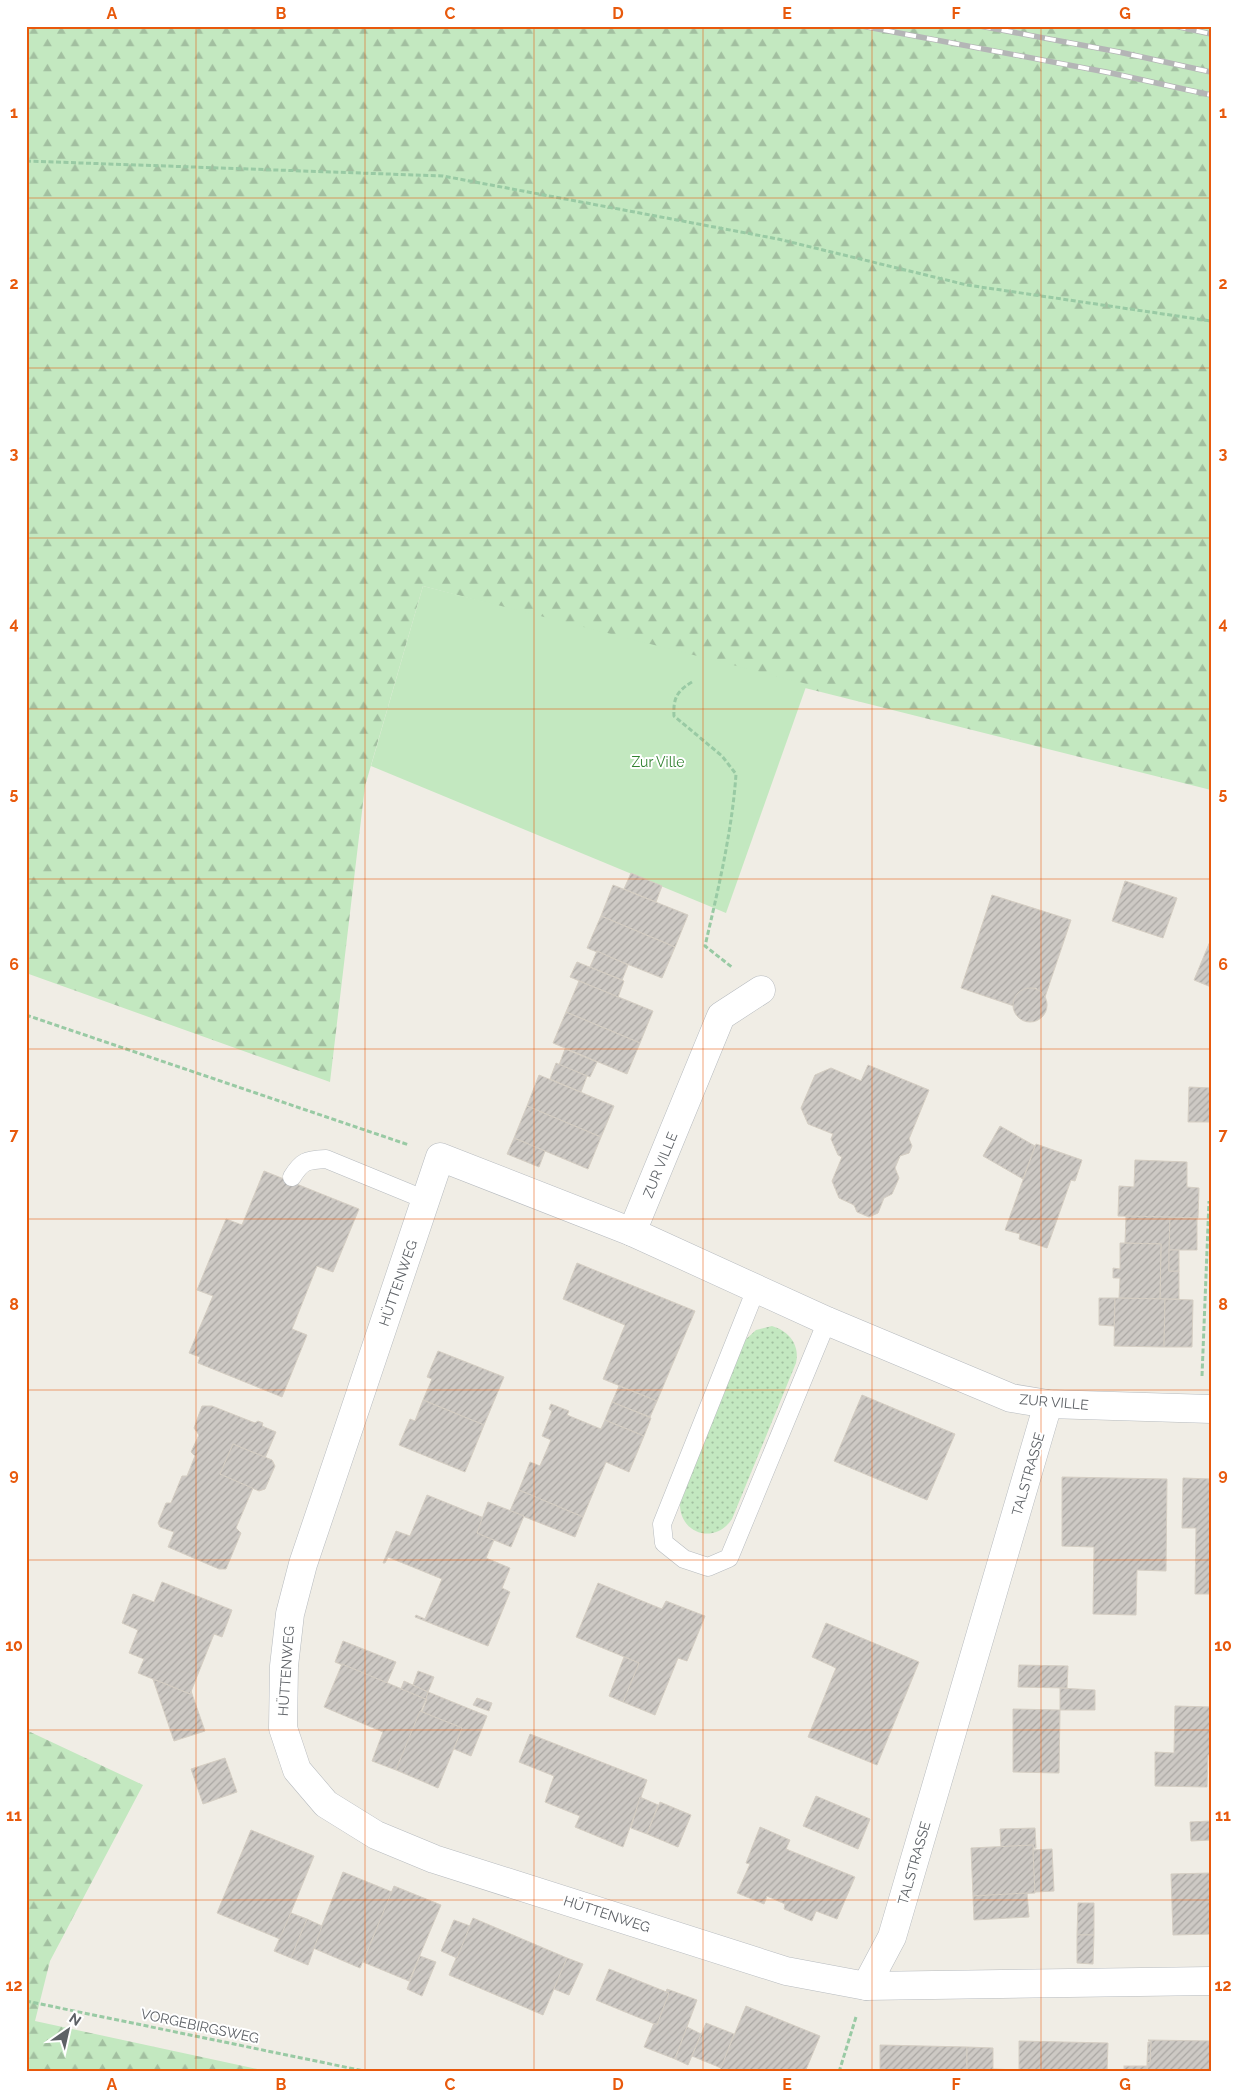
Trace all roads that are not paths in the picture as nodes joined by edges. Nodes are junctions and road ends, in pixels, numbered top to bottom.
1 (761, 990) road end
2 (440, 1157) joint
3 (292, 1178) dead end
4 (426, 1200) junction
5 (632, 1232) junction
6 (756, 1290) junction
7 (827, 1321) junction
8 (1048, 1404) junction
9 (1206, 1409) edge
10 (1211, 1981) edge
11 (866, 1986) junction

1 - 5 street, ZUR VILLE
2 - 4 street, HÜTTENWEG
2 - 5 street, ZUR VILLE
3 - 4 lane
4 - 11 street, HÜTTENWEG
5 - 6 street, ZUR VILLE
6 - 7 street, ZUR VILLE
6 - 7 lane
7 - 8 street, ZUR VILLE
8 - 9 street, ZUR VILLE
8 - 11 street, TALSTRASSE
10 - 11 street

